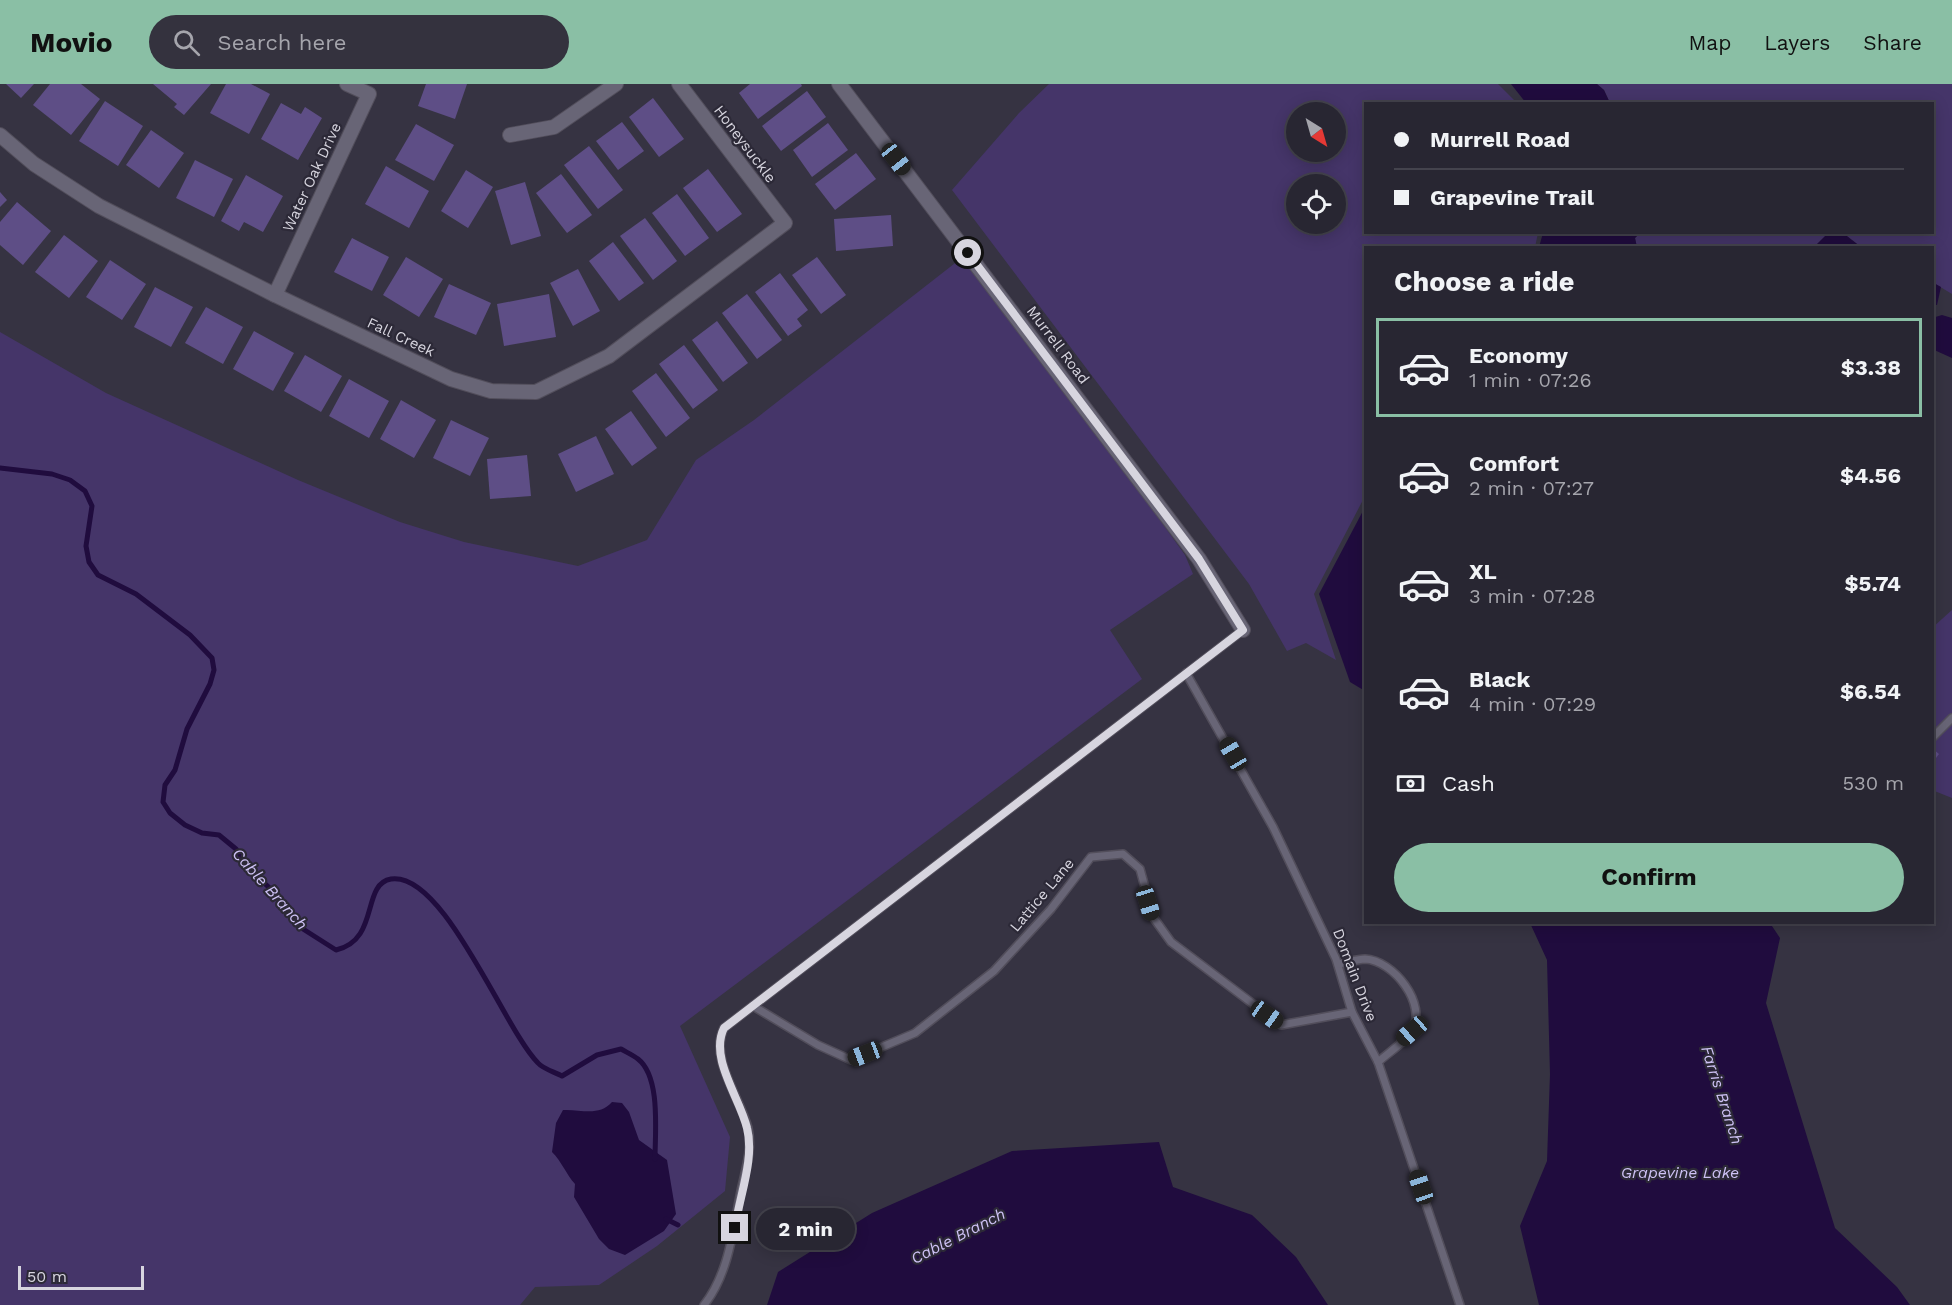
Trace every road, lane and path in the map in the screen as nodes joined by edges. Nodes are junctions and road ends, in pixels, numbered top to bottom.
1 (347, 84) edge
2 (616, 84) edge
3 (679, 84) edge
4 (839, 84) edge
5 (0, 135) edge
6 (510, 135) dead end
7 (785, 223) joint
8 (275, 295) junction
9 (1243, 630) joint
10 (1186, 673) junction
11 (1952, 718) edge
12 (1934, 736) edge
13 (1338, 964) junction
14 (753, 1006) junction
15 (1352, 1012) junction
16 (1378, 1062) junction
17 (704, 1305) edge
18 (1460, 1305) edge

1 - 8 street, Water Oak Drive
2 - 6 street
3 - 7 street, Honeysuckle
4 - 9 street, Murrell Road
5 - 8 street, Fall Creek
7 - 8 street, Fall Creek
9 - 10 lane
10 - 13 lane, Domain Drive
10 - 14 lane
11 - 12 lane
13 - 15 lane, Domain Drive
13 - 16 lane
14 - 15 lane, Lattice Lane
14 - 17 lane
15 - 16 lane, Domain Drive
16 - 18 lane, Domain Drive

